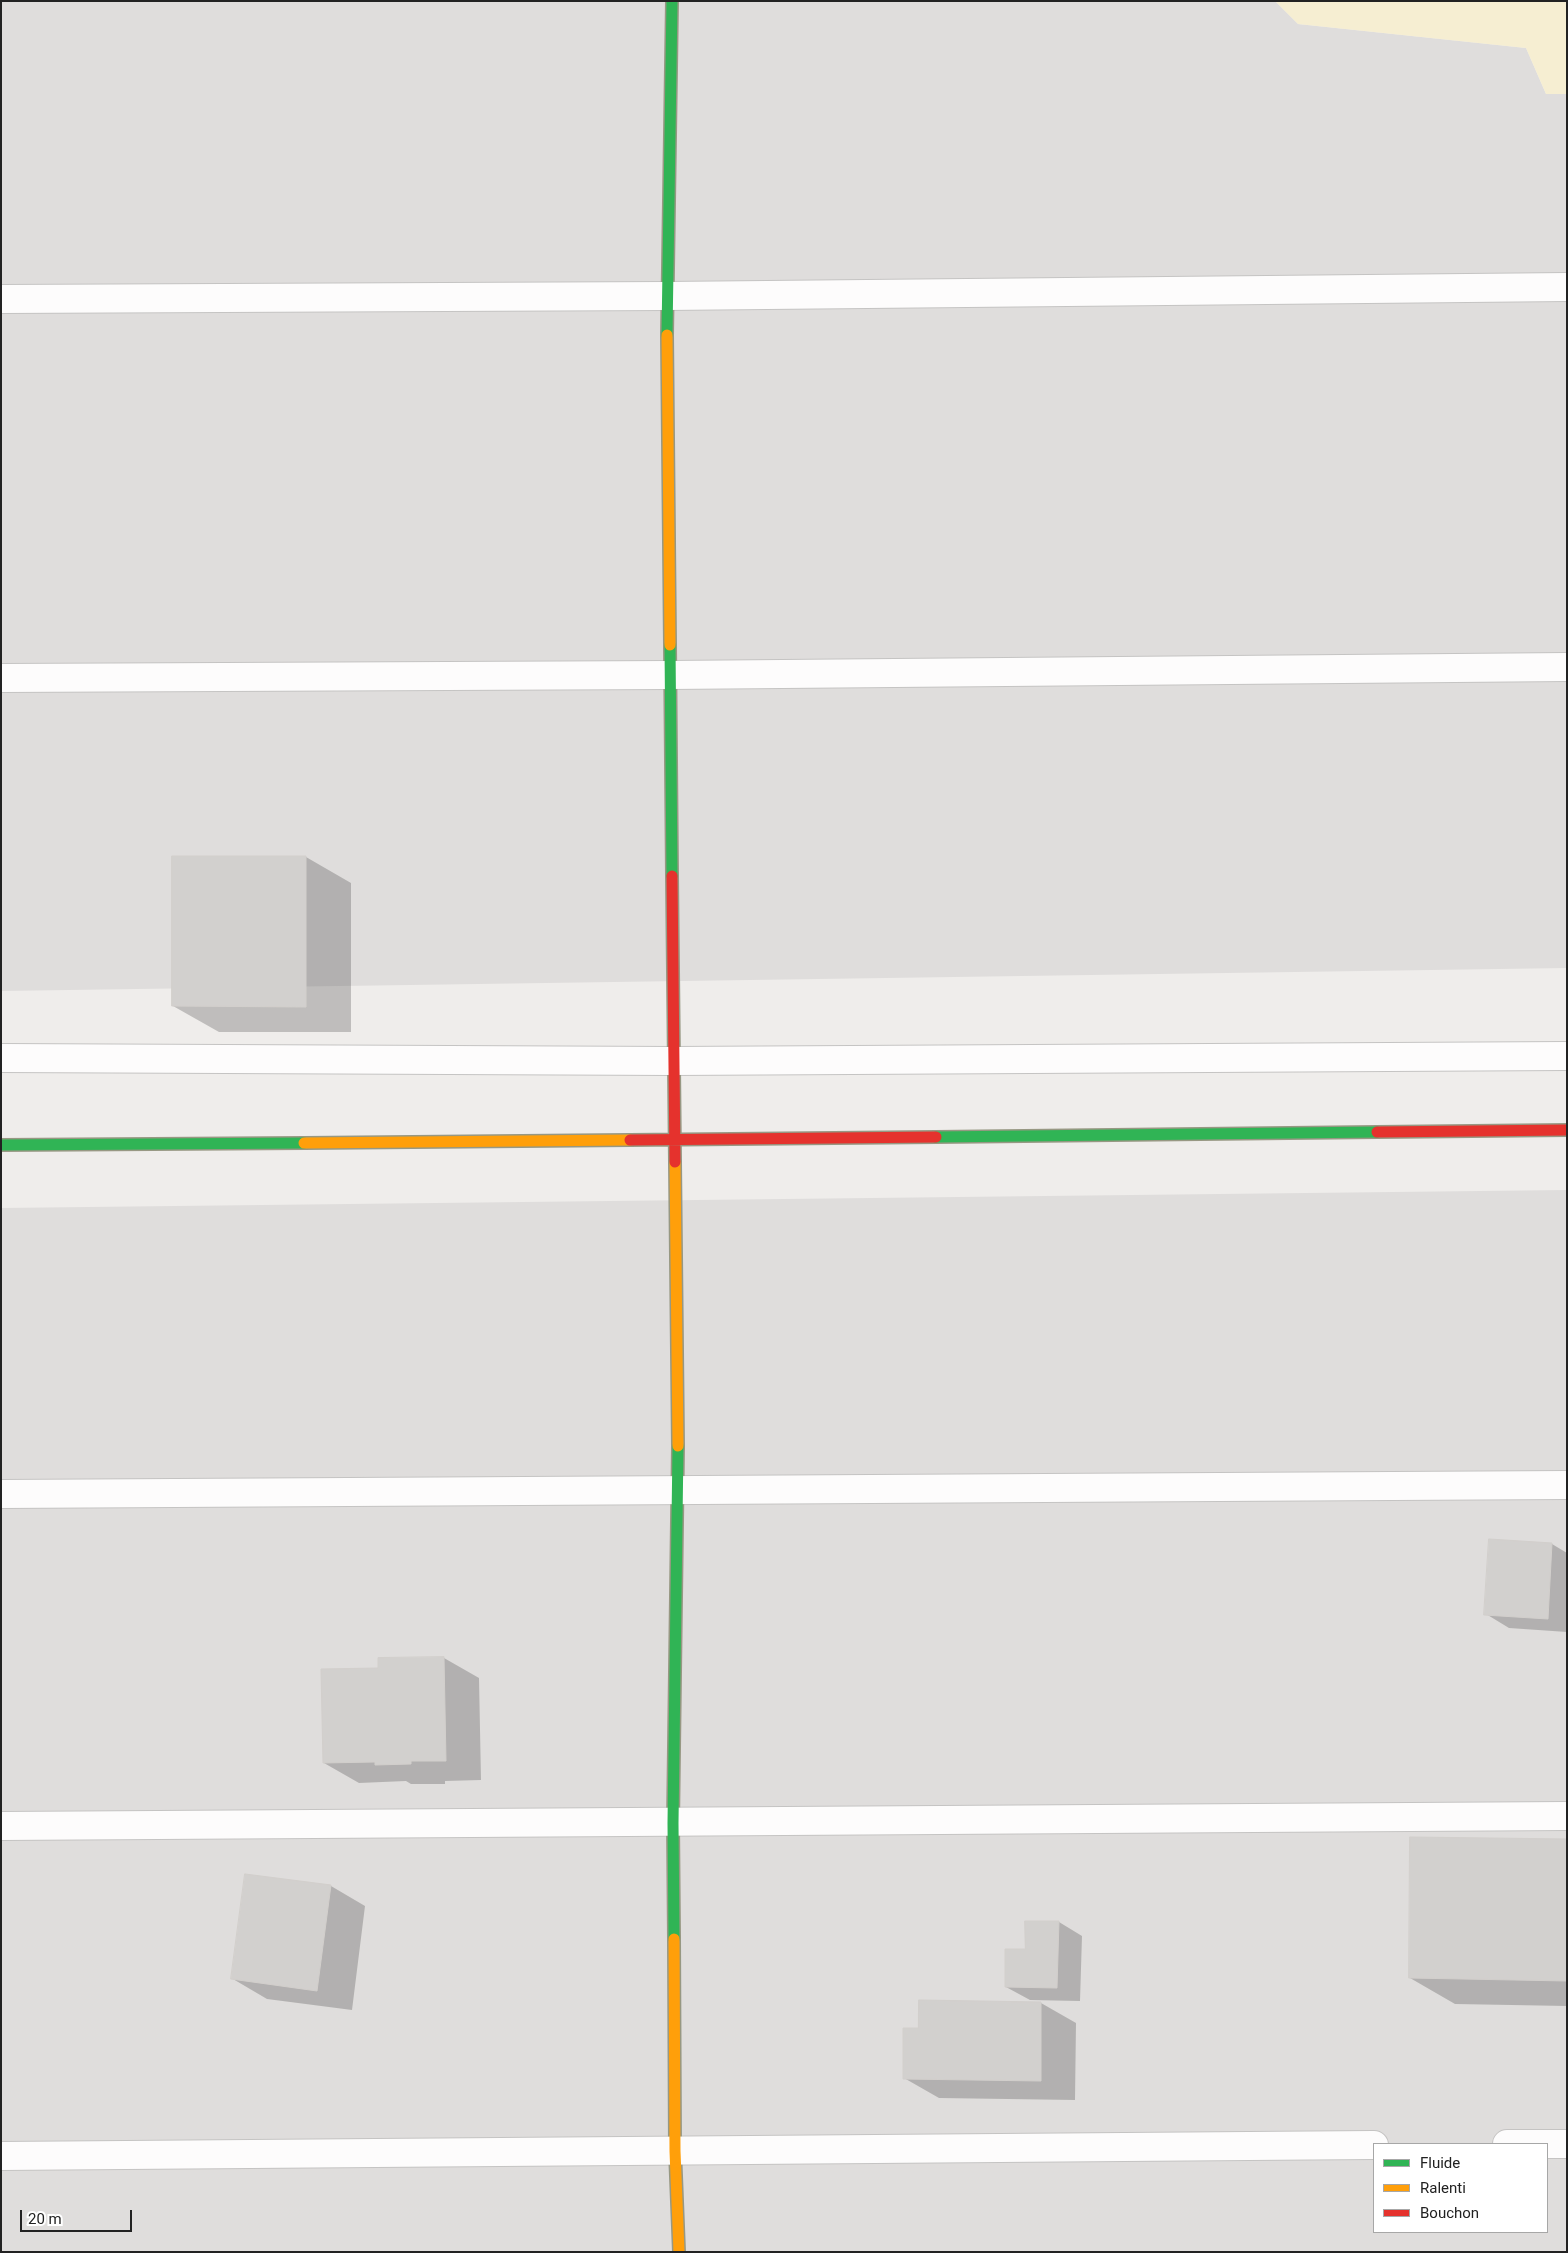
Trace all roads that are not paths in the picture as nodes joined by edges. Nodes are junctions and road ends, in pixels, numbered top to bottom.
1 (672, 1) edge
2 (1567, 287) edge
3 (667, 296) junction
4 (1, 300) edge
5 (1567, 667) edge
6 (670, 675) junction
7 (1, 678) edge
8 (1567, 1056) edge
9 (1, 1058) edge
10 (672, 1061) junction
11 (1567, 1130) edge
12 (673, 1140) junction
13 (1, 1145) edge
14 (1567, 1485) edge
15 (678, 1490) junction
16 (1, 1494) edge
17 (1567, 1816) edge
18 (673, 1823) junction
19 (1, 1826) edge
20 (1548, 2144) edge
21 (1567, 2144) edge
22 (1373, 2145) edge
23 (675, 2151) junction
24 (1, 2156) edge
25 (679, 2252) edge

1 - 3 street
2 - 3 street
3 - 4 street
3 - 6 street
5 - 6 street
6 - 7 street
6 - 10 street
8 - 10 street
9 - 10 street
10 - 12 street
11 - 12 street
12 - 13 street
12 - 15 street
14 - 15 street
15 - 16 street
15 - 18 street
17 - 18 street
18 - 19 street
18 - 23 street
20 - 21 street
22 - 23 street
23 - 24 street
23 - 25 street

